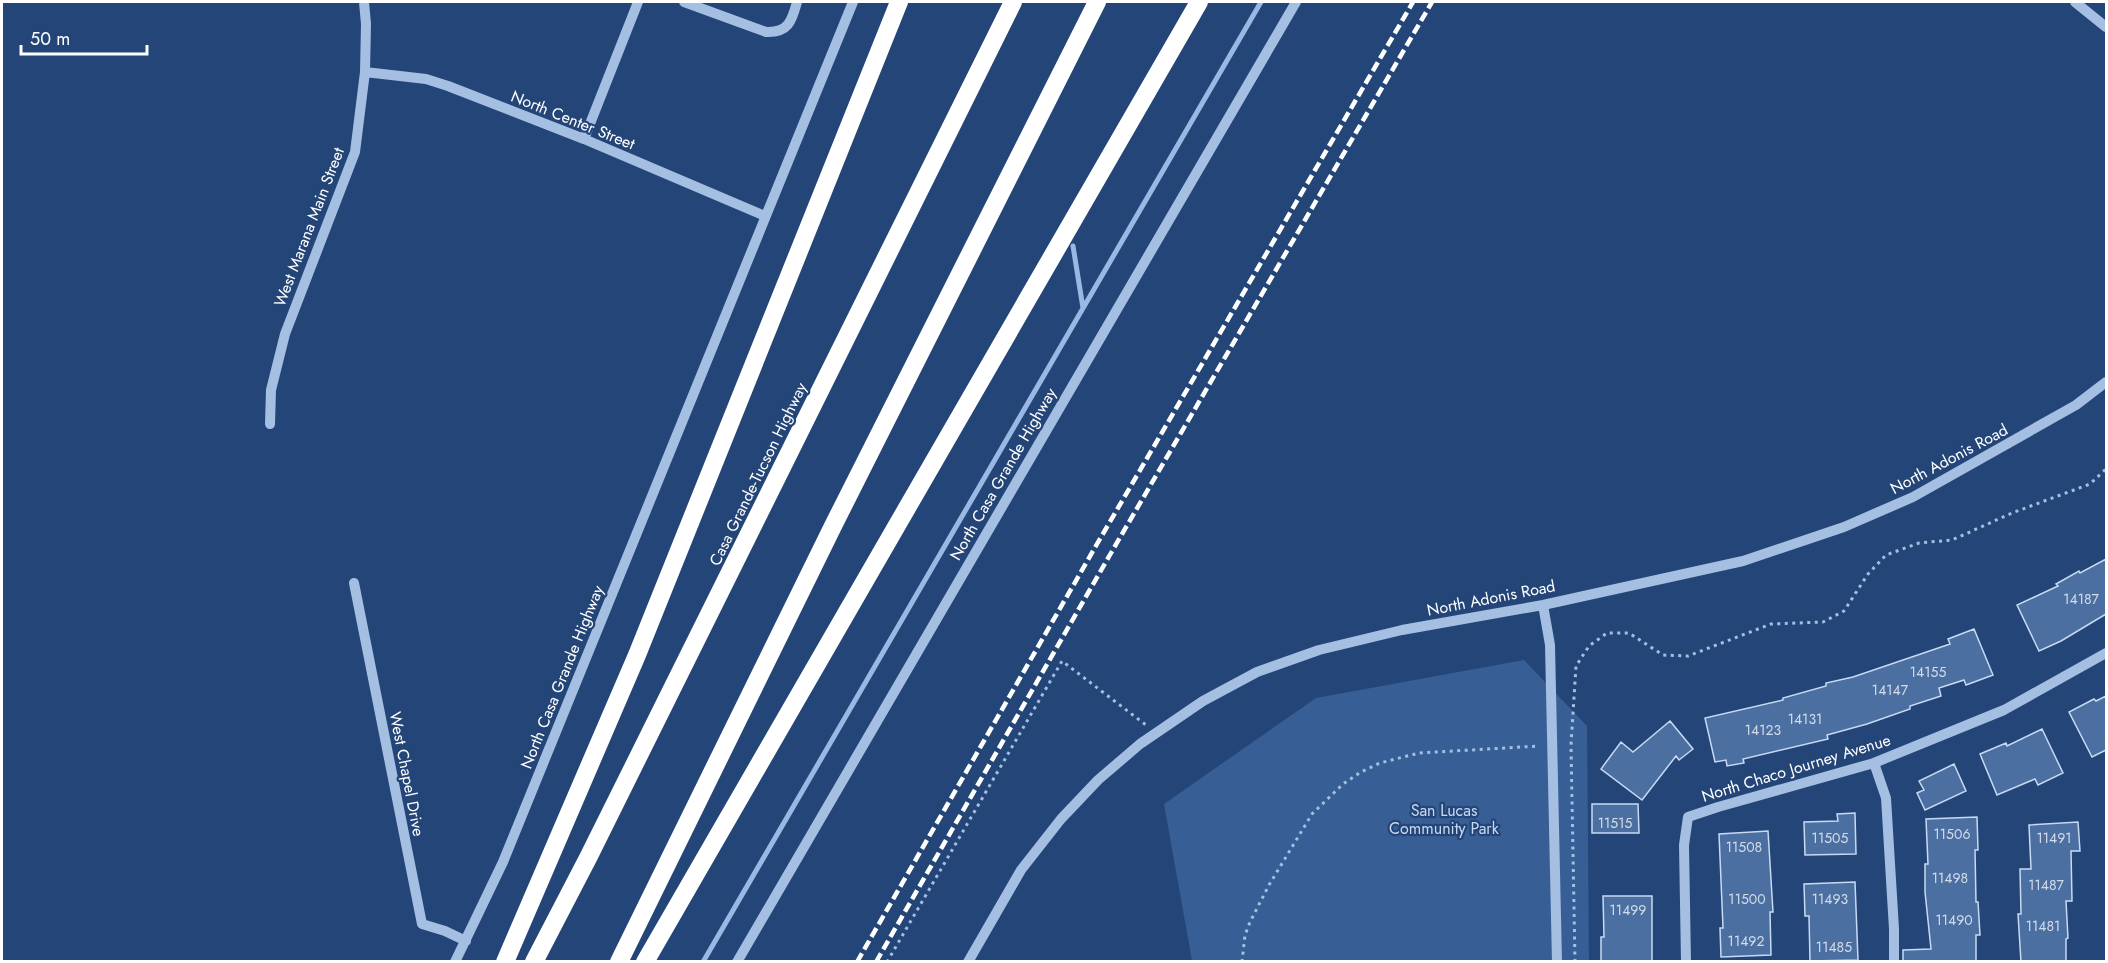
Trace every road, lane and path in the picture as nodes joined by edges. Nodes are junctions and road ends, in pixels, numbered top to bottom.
1 (364, 2) edge
2 (638, 2) edge
3 (688, 2) edge
4 (797, 2) edge
5 (853, 2) edge
6 (899, 2) edge
7 (1013, 2) edge
8 (1097, 2) edge
9 (1199, 2) edge
10 (1296, 2) edge
11 (2075, 2) edge
12 (2106, 27) edge
13 (365, 72) junction
14 (584, 139) junction
15 (765, 216) junction
16 (2106, 382) edge
17 (270, 424) dead end
18 (2106, 469) edge
19 (354, 583) dead end
20 (1543, 604) junction
21 (2106, 653) edge
22 (1156, 733) junction
23 (1552, 746) junction
24 (1571, 746) junction
25 (1874, 763) junction
26 (466, 941) junction
27 (456, 962) edge
28 (505, 962) edge
29 (534, 962) edge
30 (619, 962) edge
31 (645, 962) edge
32 (737, 962) edge
33 (887, 962) edge
34 (968, 962) edge
35 (1242, 962) edge
36 (1557, 962) edge
37 (1575, 962) edge
38 (1686, 962) edge
39 (1894, 962) edge

1 - 13 street, West Marana Main Street
2 - 14 street
3 - 4 street
5 - 15 street, North Casa Grande Highway
6 - 28 highway
7 - 29 highway, Casa Grande-Tucson Highway
8 - 30 highway
9 - 31 highway
10 - 32 street, North Casa Grande Highway
11 - 12 street
13 - 14 street, North Center Street
13 - 17 street, West Marana Main Street
14 - 15 street, North Center Street
15 - 26 street, North Casa Grande Highway
16 - 20 street, North Adonis Road
18 - 24 path
19 - 26 street, West Chapel Drive
20 - 22 street, North Adonis Road
20 - 23 street
21 - 25 street, North Chaco Journey Avenue
22 - 33 path
22 - 34 street, North Adonis Road
23 - 24 path
23 - 35 path
23 - 36 street
24 - 37 path
25 - 38 street, North Chaco Journey Avenue
25 - 39 street
26 - 27 street, North Casa Grande Highway

